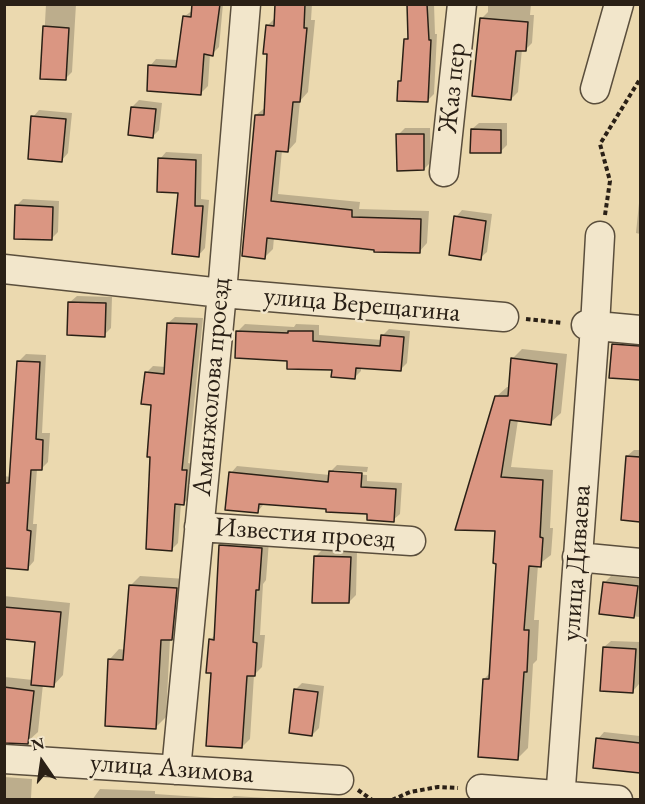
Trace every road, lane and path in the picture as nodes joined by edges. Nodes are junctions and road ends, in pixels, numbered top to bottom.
1 (246, 4) edge
2 (462, 4) edge
3 (619, 4) edge
4 (640, 78) edge
5 (595, 89) dead end
6 (444, 172) dead end
7 (600, 236) joint
8 (4, 269) edge
9 (222, 292) junction
10 (504, 317) joint
11 (591, 326) junction
12 (640, 330) edge
13 (199, 527) junction
14 (411, 541) dead end
15 (578, 557) junction
16 (640, 562) edge
17 (4, 759) edge
18 (176, 770) junction
19 (339, 780) dead end
20 (482, 789) joint
21 (560, 797) edge
22 (392, 800) edge
23 (618, 800) edge

1 - 9 street, Аманжолова проезд
2 - 6 street, Жаз пер
3 - 5 street
4 - 7 path
7 - 11 street, улица Диваева
8 - 9 street, улица Верещагина
9 - 10 street, улица Верещагина
9 - 13 street, Аманжолова проезд
10 - 11 path
11 - 12 street
11 - 15 street, улица Диваева
13 - 14 street, Известия проезд
13 - 18 street, Аманжолова проезд
15 - 16 street
15 - 21 street, улица Диваева
17 - 18 street, улица Азимова
18 - 19 street, улица Азимова
20 - 21 street
20 - 22 path
21 - 23 street

